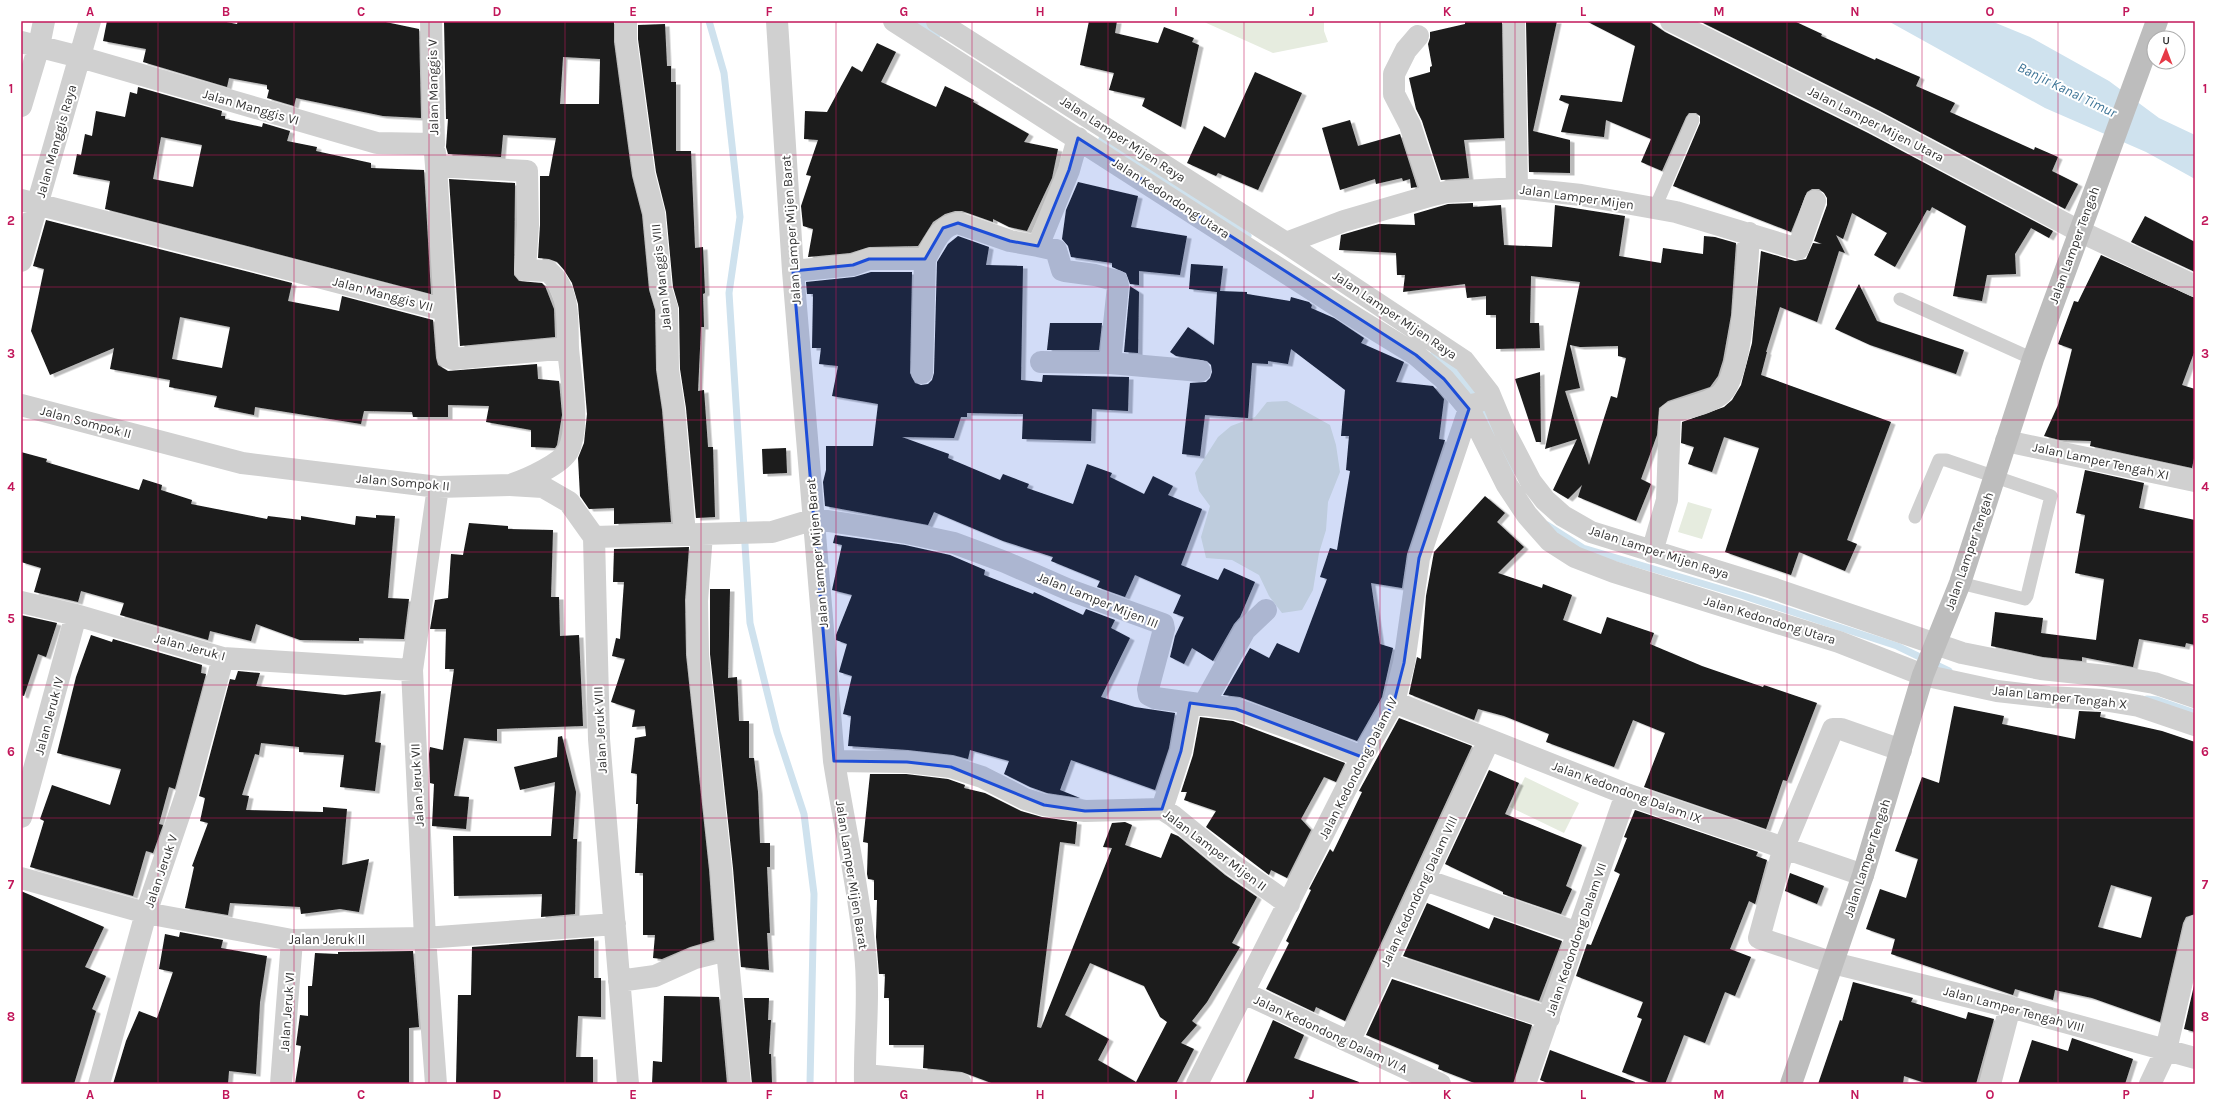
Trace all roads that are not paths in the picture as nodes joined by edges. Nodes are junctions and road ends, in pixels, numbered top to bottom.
1 (44, 21) edge
2 (90, 21) edge
3 (431, 21) edge
4 (626, 21) edge
5 (777, 21) edge
6 (894, 21) edge
7 (937, 21) edge
8 (1514, 21) edge
9 (1671, 21) edge
10 (2157, 21) edge
11 (958, 27) edge
12 (1418, 36) dead end
13 (30, 44) edge
14 (80, 57) junction
15 (21, 106) edge
16 (1693, 120) dead end
17 (1078, 138) junction
18 (430, 144) junction
19 (436, 166) junction
20 (1517, 188) junction
21 (1433, 196) junction
22 (1815, 200) dead end
23 (30, 202) edge
24 (1655, 208) junction
25 (2079, 231) junction
26 (1749, 232) junction
27 (1286, 243) junction
28 (1038, 246) junction
29 (925, 259) junction
30 (21, 261) edge
31 (793, 271) junction
32 (2195, 286) edge
33 (1900, 300) dead end
34 (1363, 308) junction
35 (445, 310) junction
36 (568, 348) junction
37 (2033, 359) junction
38 (1041, 362) dead end
39 (1110, 363) junction
40 (1454, 370) joint
41 (1200, 371) dead end
42 (922, 373) dead end
43 (1478, 402) junction
44 (21, 405) edge
45 (2006, 441) junction
46 (1994, 477) junction
47 (2195, 481) edge
48 (510, 484) junction
49 (438, 487) junction
50 (1915, 517) dead end
51 (815, 519) junction
52 (694, 534) junction
53 (594, 537) junction
54 (1652, 552) junction
55 (1618, 558) junction
56 (1960, 583) junction
57 (21, 602) edge
58 (1266, 610) dead end
59 (76, 615) junction
60 (223, 658) junction
61 (1929, 660) junction
62 (412, 670) junction
63 (2195, 697) edge
64 (1394, 702) junction
65 (1197, 703) junction
66 (2195, 725) edge
67 (1489, 740) junction
68 (1901, 750) junction
69 (1362, 757) junction
70 (834, 761) junction
71 (1626, 794) junction
72 (1162, 809) junction
73 (21, 817) edge
74 (1784, 847) junction
75 (1863, 875) junction
76 (21, 878) edge
77 (1425, 880) junction
78 (1289, 904) junction
79 (146, 913) junction
80 (615, 924) junction
81 (2195, 926) edge
82 (1578, 933) junction
83 (425, 938) junction
84 (292, 940) junction
85 (727, 950) junction
86 (1385, 963) junction
87 (1833, 963) junction
88 (619, 981) junction
89 (1244, 993) junction
90 (2010, 1007) junction
91 (1549, 1018) junction
92 (1349, 1042) junction
93 (2166, 1050) junction
94 (2195, 1058) edge
95 (865, 1080) edge
96 (99, 1084) edge
97 (281, 1084) edge
98 (436, 1084) edge
99 (628, 1084) edge
100 (740, 1084) edge
101 (961, 1084) edge
102 (1197, 1084) edge
103 (1440, 1084) edge
104 (1525, 1084) edge
105 (1791, 1084) edge
106 (1990, 1084) edge
107 (2150, 1084) edge

1 - 13 street
2 - 14 street, Jalan Manggis Raya
3 - 18 street, Jalan Manggis V
4 - 52 street, Jalan Manggis VIII
5 - 31 street, Jalan Lamper Mijen Barat
6 - 17 street, Jalan Kedondong Utara
7 - 11 street, Jalan Lamper Mijen Raya
8 - 20 street
9 - 25 street, Jalan Lamper Mijen Utara
10 - 25 main road, Jalan Lamper Tengah
11 - 27 street, Jalan Lamper Mijen Raya
12 - 21 street
13 - 14 street, Jalan Manggis VI
13 - 15 street
14 - 18 street, Jalan Manggis VI
14 - 23 street, Jalan Manggis Raya
16 - 24 lane
17 - 28 street
17 - 34 street, Jalan Kedondong Utara
18 - 19 street, Jalan Manggis V
19 - 35 street, Jalan Manggis V
19 - 36 street
20 - 21 street, Jalan Lamper Mijen
20 - 24 street, Jalan Lamper Mijen
21 - 27 street, Jalan Lamper Mijen
22 - 26 street, Jalan Lamper Mijen
23 - 30 street, Jalan Manggis Raya
23 - 35 street, Jalan Manggis VII
24 - 26 street, Jalan Lamper Mijen
25 - 32 street, Jalan Lamper Mijen Utara
25 - 37 main road, Jalan Lamper Tengah
26 - 54 street
27 - 34 street, Jalan Lamper Mijen Raya
28 - 29 street
28 - 39 street
29 - 31 street
29 - 42 street
31 - 51 street, Jalan Lamper Mijen Barat
33 - 37 lane
34 - 40 street, Jalan Lamper Mijen Raya
35 - 36 street, Jalan Manggis VII
36 - 48 street
37 - 45 main road, Jalan Lamper Tengah
38 - 39 street
39 - 41 street
40 - 43 street, Jalan Kedondong Utara
43 - 55 street, Jalan Lamper Mijen Raya
43 - 55 street, Jalan Kedondong Utara
43 - 64 street, Jalan Kedondong Dalam IV
44 - 49 street, Jalan Sompok II
45 - 46 main road, Jalan Lamper Tengah
45 - 47 street, Jalan Lamper Tengah XI
46 - 50 lane
46 - 56 main road, Jalan Lamper Tengah
46 - 56 lane
48 - 49 street, Jalan Sompok II
48 - 53 street, Jalan Sompok II
49 - 62 street, Jalan Jeruk VII
51 - 52 street, Jalan Lamper Mijen III
51 - 65 street, Jalan Lamper Mijen III
51 - 70 street, Jalan Lamper Mijen Barat
52 - 53 street
52 - 85 street, Jalan Manggis VIII
53 - 80 street, Jalan Jeruk VIII
54 - 55 street, Jalan Lamper Mijen Raya
54 - 61 street, Jalan Lamper Mijen Raya
55 - 61 street, Jalan Kedondong Utara
56 - 61 main road, Jalan Lamper Tengah
57 - 59 street, Jalan Jeruk I
58 - 65 street
59 - 60 street, Jalan Jeruk I
59 - 73 street, Jalan Jeruk IV
60 - 62 street, Jalan Jeruk I
60 - 79 street, Jalan Jeruk V
61 - 63 street, Jalan Lamper Tengah X
61 - 66 street, Jalan Lamper Tengah X
61 - 68 main road, Jalan Lamper Tengah
62 - 83 street, Jalan Jeruk VII
64 - 67 street, Jalan Kedondong Dalam IX
64 - 69 street, Jalan Kedondong Dalam IV
65 - 69 street, Jalan Lamper Mijen III
65 - 72 street
67 - 71 street, Jalan Kedondong Dalam IX
67 - 77 street, Jalan Kedondong Dalam VIII
68 - 74 street
68 - 75 main road, Jalan Lamper Tengah
69 - 78 street, Jalan Kedondong Dalam IV
70 - 72 street, Jalan Lamper Mijen II
70 - 95 street, Jalan Lamper Mijen Barat
71 - 74 street, Jalan Kedondong Dalam IX
71 - 82 street, Jalan Kedondong Dalam VII
72 - 78 street, Jalan Lamper Mijen II
74 - 75 street, Jalan Kedondong Dalam IX
74 - 87 street, Jalan Lamper Tengah VIII
75 - 87 main road, Jalan Lamper Tengah
76 - 79 street, Jalan Jeruk II
77 - 82 street
77 - 86 street, Jalan Kedondong Dalam VIII
78 - 89 street, Jalan Kedondong Dalam IV
79 - 84 street, Jalan Jeruk II
79 - 96 street, Jalan Jeruk V
80 - 83 street, Jalan Jeruk II
80 - 88 street, Jalan Jeruk VIII
81 - 93 street
82 - 91 street, Jalan Kedondong Dalam VII
83 - 84 street, Jalan Jeruk II
83 - 98 street, Jalan Jeruk VII
84 - 97 street, Jalan Jeruk VI
85 - 88 street
85 - 100 street, Jalan Manggis VIII
86 - 91 street
86 - 92 street, Jalan Kedondong Dalam VIII
87 - 90 street, Jalan Lamper Tengah VIII
87 - 105 main road, Jalan Lamper Tengah
88 - 99 street, Jalan Jeruk VIII
89 - 92 street, Jalan Kedondong Dalam VI A
89 - 102 street, Jalan Kedondong Dalam IV
90 - 93 street, Jalan Lamper Tengah VIII
90 - 106 street
91 - 104 street, Jalan Kedondong Dalam VII
92 - 103 street, Jalan Kedondong Dalam VI A
93 - 94 street, Jalan Lamper Tengah VIII
93 - 107 street
95 - 101 street

